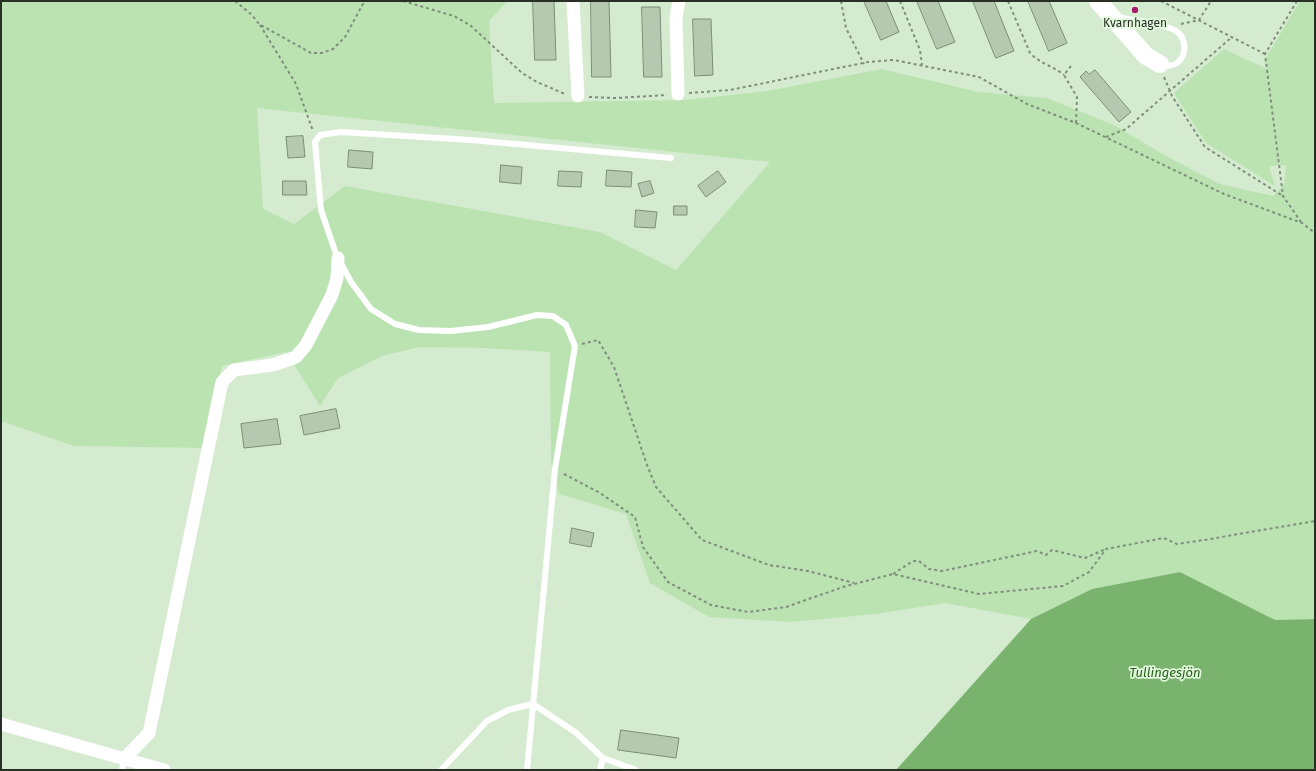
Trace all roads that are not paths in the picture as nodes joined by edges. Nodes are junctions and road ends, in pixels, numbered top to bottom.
1 (573, 1) edge
2 (679, 1) edge
3 (1098, 1) edge
4 (1111, 16) junction
5 (1160, 64) joint
6 (678, 94) road end
7 (578, 96) road end
8 (671, 158) dead end
9 (338, 258) junction
10 (533, 704) junction
11 (1, 724) edge
12 (603, 758) junction
13 (123, 765) edge
14 (164, 770) edge
15 (441, 770) edge
16 (527, 770) edge
17 (600, 770) edge
18 (636, 770) edge

1 - 7 street
2 - 6 street
3 - 4 street
4 - 5 street
4 - 5 lane
8 - 9 lane
9 - 10 lane
9 - 13 street
10 - 12 lane
10 - 15 lane
10 - 16 lane
11 - 13 street
12 - 17 lane
12 - 18 lane
13 - 14 street

